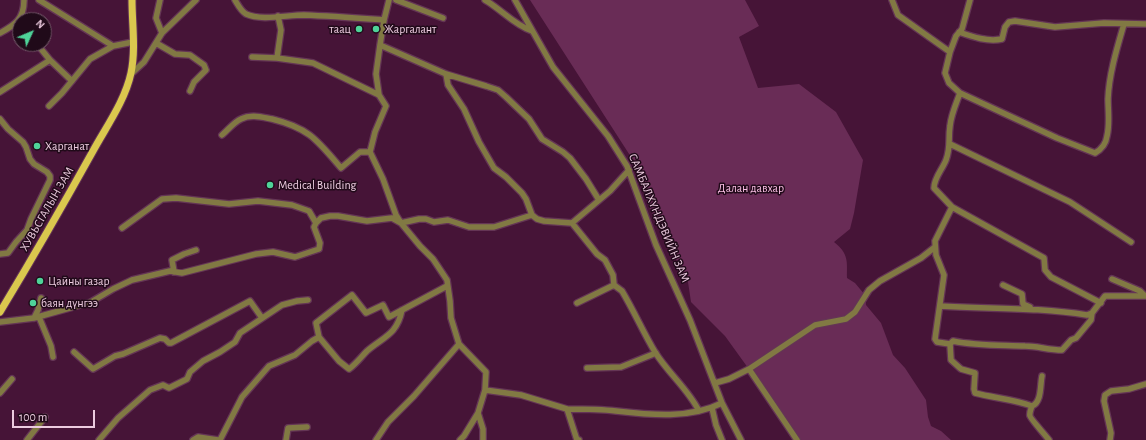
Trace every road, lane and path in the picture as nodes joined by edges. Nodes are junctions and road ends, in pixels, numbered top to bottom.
1 (24, 0) edge
2 (39, 0) edge
3 (132, 0) edge
4 (160, 0) edge
5 (196, 0) edge
6 (235, 0) edge
7 (389, 0) edge
8 (396, 0) edge
9 (485, 0) edge
10 (515, 0) edge
11 (892, 0) edge
12 (970, 0) edge
13 (22, 12) edge
14 (278, 16) junction
15 (444, 18) dead end
16 (384, 20) junction
17 (1124, 24) junction
18 (1146, 24) edge
19 (12, 27) edge
20 (532, 31) junction
21 (959, 32) junction
22 (0, 33) edge
23 (162, 33) junction
24 (133, 42) junction
25 (156, 43) junction
26 (380, 45) junction
27 (113, 46) junction
28 (44, 52) edge
29 (950, 52) junction
30 (252, 57) dead end
31 (277, 58) junction
32 (50, 60) junction
33 (131, 74) junction
34 (446, 74) junction
35 (72, 82) junction
36 (190, 91) dead end
37 (0, 92) edge
38 (960, 93) junction
39 (379, 95) junction
40 (49, 106) dead end
41 (0, 118) edge
42 (222, 135) dead end
43 (950, 144) junction
44 (370, 152) junction
45 (629, 170) junction
46 (599, 200) junction
47 (952, 207) junction
48 (532, 215) junction
49 (316, 223) junction
50 (401, 223) junction
51 (572, 223) junction
52 (122, 228) dead end
53 (1131, 242) dead end
54 (935, 247) junction
55 (196, 250) dead end
56 (0, 254) edge
57 (174, 272) junction
58 (1112, 279) dead end
59 (1003, 284) dead end
60 (614, 285) junction
61 (447, 286) junction
62 (1145, 296) edge
63 (40, 298) dead end
64 (308, 300) dead end
65 (577, 303) dead end
66 (1100, 303) junction
67 (940, 306) junction
68 (1032, 308) junction
69 (402, 310) junction
70 (0, 311) edge
71 (1092, 313) junction
72 (37, 317) junction
73 (262, 318) junction
74 (0, 322) edge
75 (319, 337) junction
76 (459, 344) junction
77 (950, 344) junction
78 (74, 352) dead end
79 (656, 353) junction
80 (53, 357) dead end
81 (587, 368) dead end
82 (749, 369) junction
83 (1042, 376) dead end
84 (12, 379) dead end
85 (715, 383) junction
86 (1146, 384) edge
87 (485, 390) junction
88 (0, 393) edge
89 (722, 403) junction
90 (1032, 406) junction
91 (712, 408) junction
92 (567, 409) junction
93 (699, 411) junction
94 (478, 413) junction
95 (45, 417) dead end
96 (307, 427) dead end
97 (26, 440) edge
98 (99, 440) edge
99 (193, 440) edge
100 (219, 440) edge
101 (286, 440) edge
102 (376, 440) edge
103 (460, 440) edge
104 (483, 440) edge
105 (579, 440) edge
106 (722, 440) edge
107 (741, 440) edge
108 (797, 440) edge
109 (1049, 440) edge
110 (1110, 440) edge

1 - 13 street
2 - 27 street
3 - 24 main road, ХУВЬСГАЛЫН ЗАМ
4 - 23 street
5 - 23 street
6 - 14 street
7 - 16 street
8 - 15 street
9 - 20 street
10 - 20 street, САМБАЛХҮНДЭВИЙН ЗАМ
11 - 29 street
12 - 21 street
14 - 16 street
14 - 31 street
16 - 26 street
17 - 18 street
17 - 21 street
17 - 38 street
19 - 22 street
20 - 45 street, САМБАЛХҮНДЭВИЙН ЗАМ
21 - 29 street
23 - 25 street
24 - 27 street
24 - 33 main road, ХУВЬСГАЛЫН ЗАМ
25 - 33 street
25 - 36 street
26 - 34 street
26 - 39 street
27 - 35 street
28 - 32 street
29 - 38 street
30 - 31 street
31 - 39 street
32 - 35 street
32 - 37 street
33 - 70 main road, ХУВЬСГАЛЫН ЗАМ
34 - 46 street
34 - 48 street
35 - 40 street
38 - 43 street
39 - 44 street
41 - 56 street
42 - 44 street
43 - 47 street
43 - 53 street
44 - 50 street
45 - 46 street
45 - 85 street, САМБАЛХҮНДЭВИЙН ЗАМ
46 - 51 street
47 - 54 street
47 - 66 street
48 - 50 street
48 - 51 street
49 - 50 street
49 - 52 street
49 - 57 street
50 - 61 street
51 - 60 street
54 - 67 street
54 - 82 street
55 - 57 street
57 - 72 street
58 - 62 street
59 - 68 street
60 - 65 street
60 - 79 street
61 - 69 street
61 - 76 street
62 - 66 street
63 - 72 street
64 - 73 street
66 - 71 street
67 - 68 street
67 - 77 street
68 - 71 street
69 - 75 street
69 - 75 street
71 - 77 street
72 - 74 street
72 - 80 street
73 - 78 street
73 - 98 street
75 - 100 street
76 - 87 street
76 - 102 street
77 - 90 street
79 - 81 street
79 - 93 street
82 - 85 street
82 - 108 street
83 - 90 street
84 - 88 street
85 - 89 street, САМБАЛХҮНДЭВИЙН ЗАМ
86 - 110 street
87 - 92 street
87 - 94 street
89 - 91 street
89 - 107 street, САМБАЛХҮНДЭВИЙН ЗАМ
90 - 109 street
91 - 93 street
91 - 106 street
92 - 93 street
92 - 105 street
94 - 103 street
94 - 104 street
95 - 97 street
96 - 101 street
99 - 100 street

